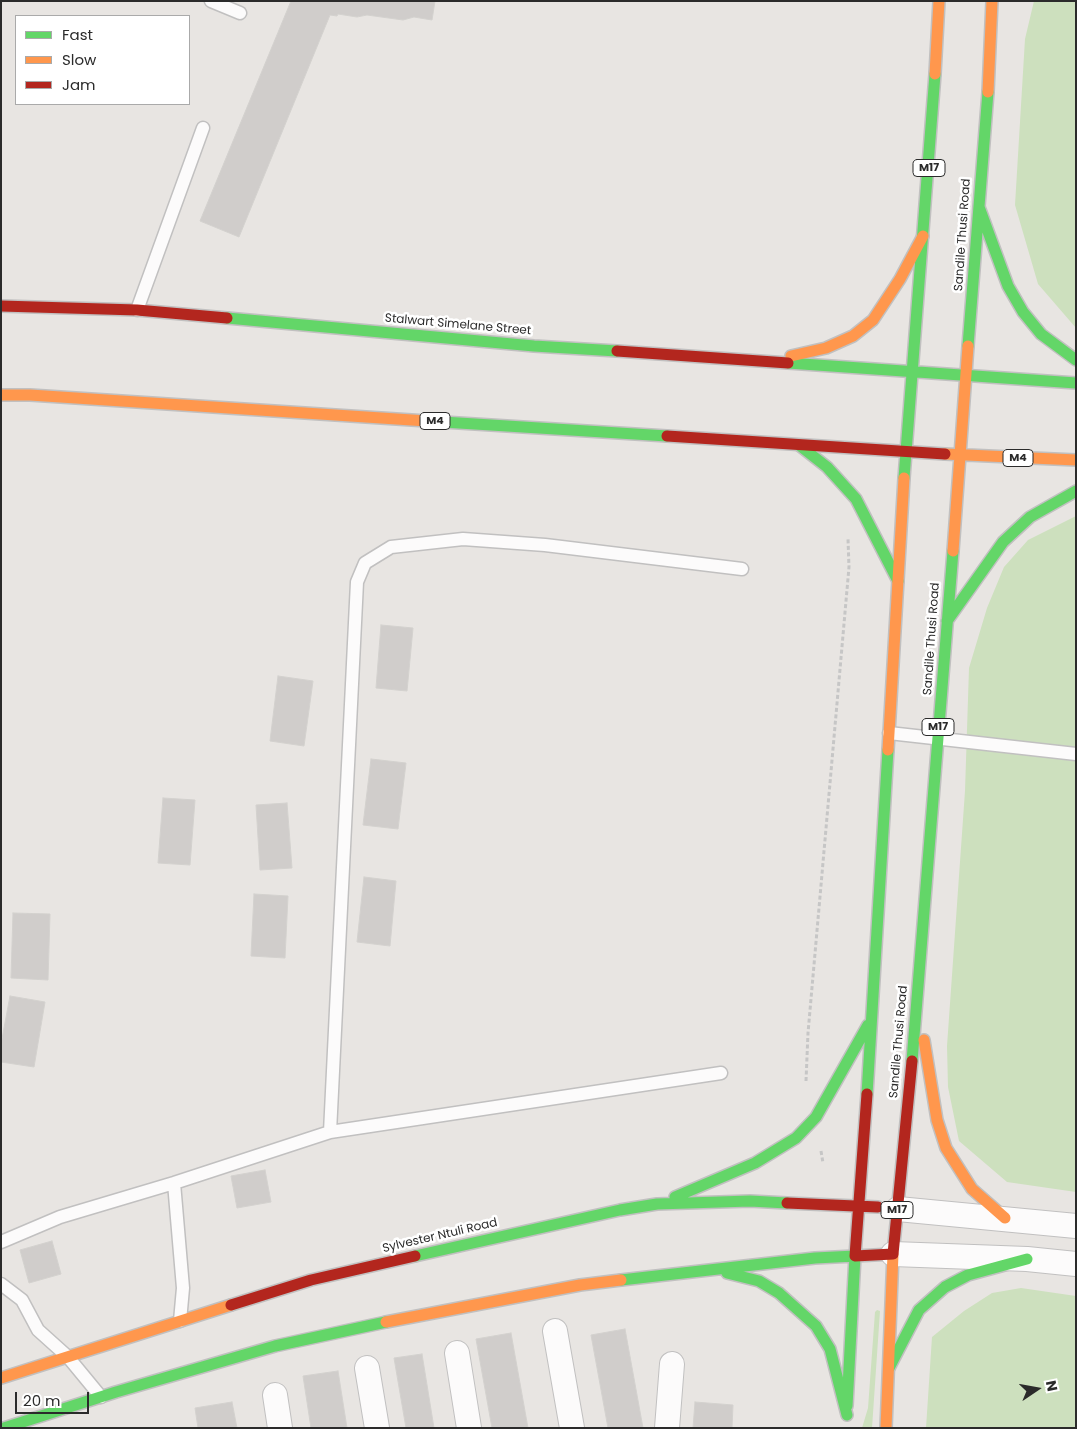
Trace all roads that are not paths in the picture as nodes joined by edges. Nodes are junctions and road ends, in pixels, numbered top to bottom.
1 (211, 1) edge
2 (939, 1) edge
3 (992, 1) edge
4 (926, 10) dead end
5 (240, 13) dead end
6 (936, 53) junction
7 (203, 128) dead end
8 (979, 207) junction
9 (923, 236) junction
10 (1, 306) edge
11 (137, 310) junction
12 (1076, 360) edge
13 (766, 361) junction
14 (912, 372) junction
15 (966, 376) junction
16 (1076, 383) edge
17 (1, 395) edge
18 (799, 445) junction
19 (906, 452) junction
20 (959, 455) junction
21 (1076, 460) edge
22 (1076, 491) edge
23 (742, 569) dead end
24 (898, 581) junction
25 (947, 621) junction
26 (889, 733) junction
27 (938, 738) junction
28 (1076, 754) edge
29 (916, 1000) junction
30 (873, 1016) junction
31 (721, 1073) dead end
32 (330, 1132) junction
33 (174, 1183) junction
34 (658, 1204) junction
35 (860, 1205) junction
36 (898, 1209) junction
37 (1005, 1218) junction
38 (1076, 1226) edge
39 (1, 1242) edge
40 (893, 1254) junction
41 (855, 1256) junction
42 (1027, 1259) junction
43 (1076, 1264) edge
44 (708, 1269) junction
45 (1, 1284) edge
46 (180, 1322) junction
47 (555, 1331) dead end
48 (457, 1353) dead end
49 (68, 1357) junction
50 (672, 1364) dead end
51 (367, 1368) dead end
52 (889, 1368) junction
53 (1, 1378) edge
54 (275, 1395) dead end
55 (101, 1397) junction
56 (846, 1415) junction
57 (4, 1428) edge
58 (280, 1428) edge
59 (377, 1428) edge
60 (468, 1428) edge
61 (572, 1428) edge
62 (667, 1428) edge
63 (846, 1428) edge
64 (886, 1428) edge

1 - 5 lane
2 - 6 main road, M17
3 - 8 main road, Sandile Thusi Road / M17
4 - 6 main road
6 - 9 main road, M17
7 - 11 lane
8 - 12 main road
8 - 15 main road, Sandile Thusi Road / M17
9 - 13 main road
9 - 14 main road, M17
10 - 11 main road, Stalwart Simelane Street
11 - 13 main road, Stalwart Simelane Street
13 - 14 main road, Stalwart Simelane Street
14 - 15 main road, Stalwart Simelane Street
14 - 19 main road, M17
15 - 16 main road, Stalwart Simelane Street
15 - 20 main road, Sandile Thusi Road / M17
17 - 18 main road, M4
18 - 19 main road, M4
18 - 24 main road
19 - 20 main road, M4
19 - 24 main road, M17
20 - 21 main road, M4
20 - 25 main road, Sandile Thusi Road / M17
22 - 25 main road
23 - 32 lane
24 - 26 main road, M17
25 - 27 main road, Sandile Thusi Road / M17
26 - 27 lane
26 - 30 main road, M17
27 - 28 lane
27 - 29 main road, Sandile Thusi Road / M17
29 - 36 main road, Sandile Thusi Road / M17
29 - 37 main road
30 - 34 main road
30 - 35 main road, M17
31 - 32 lane
32 - 33 lane
33 - 39 lane
33 - 46 lane
34 - 35 main road, Sylvester Ntuli Road
34 - 46 main road, Sylvester Ntuli Road
35 - 36 main road, Sylvester Ntuli Road
35 - 41 main road, M17
36 - 37 street
36 - 40 main road, Sandile Thusi Road / M17
37 - 38 street
40 - 41 main road
40 - 42 street
40 - 52 main road, Sandile Thusi Road / M17
41 - 44 main road
41 - 56 main road, M17
42 - 43 street
42 - 52 main road
44 - 55 main road
44 - 56 main road
45 - 49 lane
46 - 49 main road, Sylvester Ntuli Road
47 - 61 street
48 - 60 street
49 - 53 main road, Sylvester Ntuli Road
49 - 55 lane
50 - 62 street
51 - 59 street
52 - 64 main road, Sandile Thusi Road / M17
54 - 58 street
55 - 57 main road
56 - 63 main road, M17

